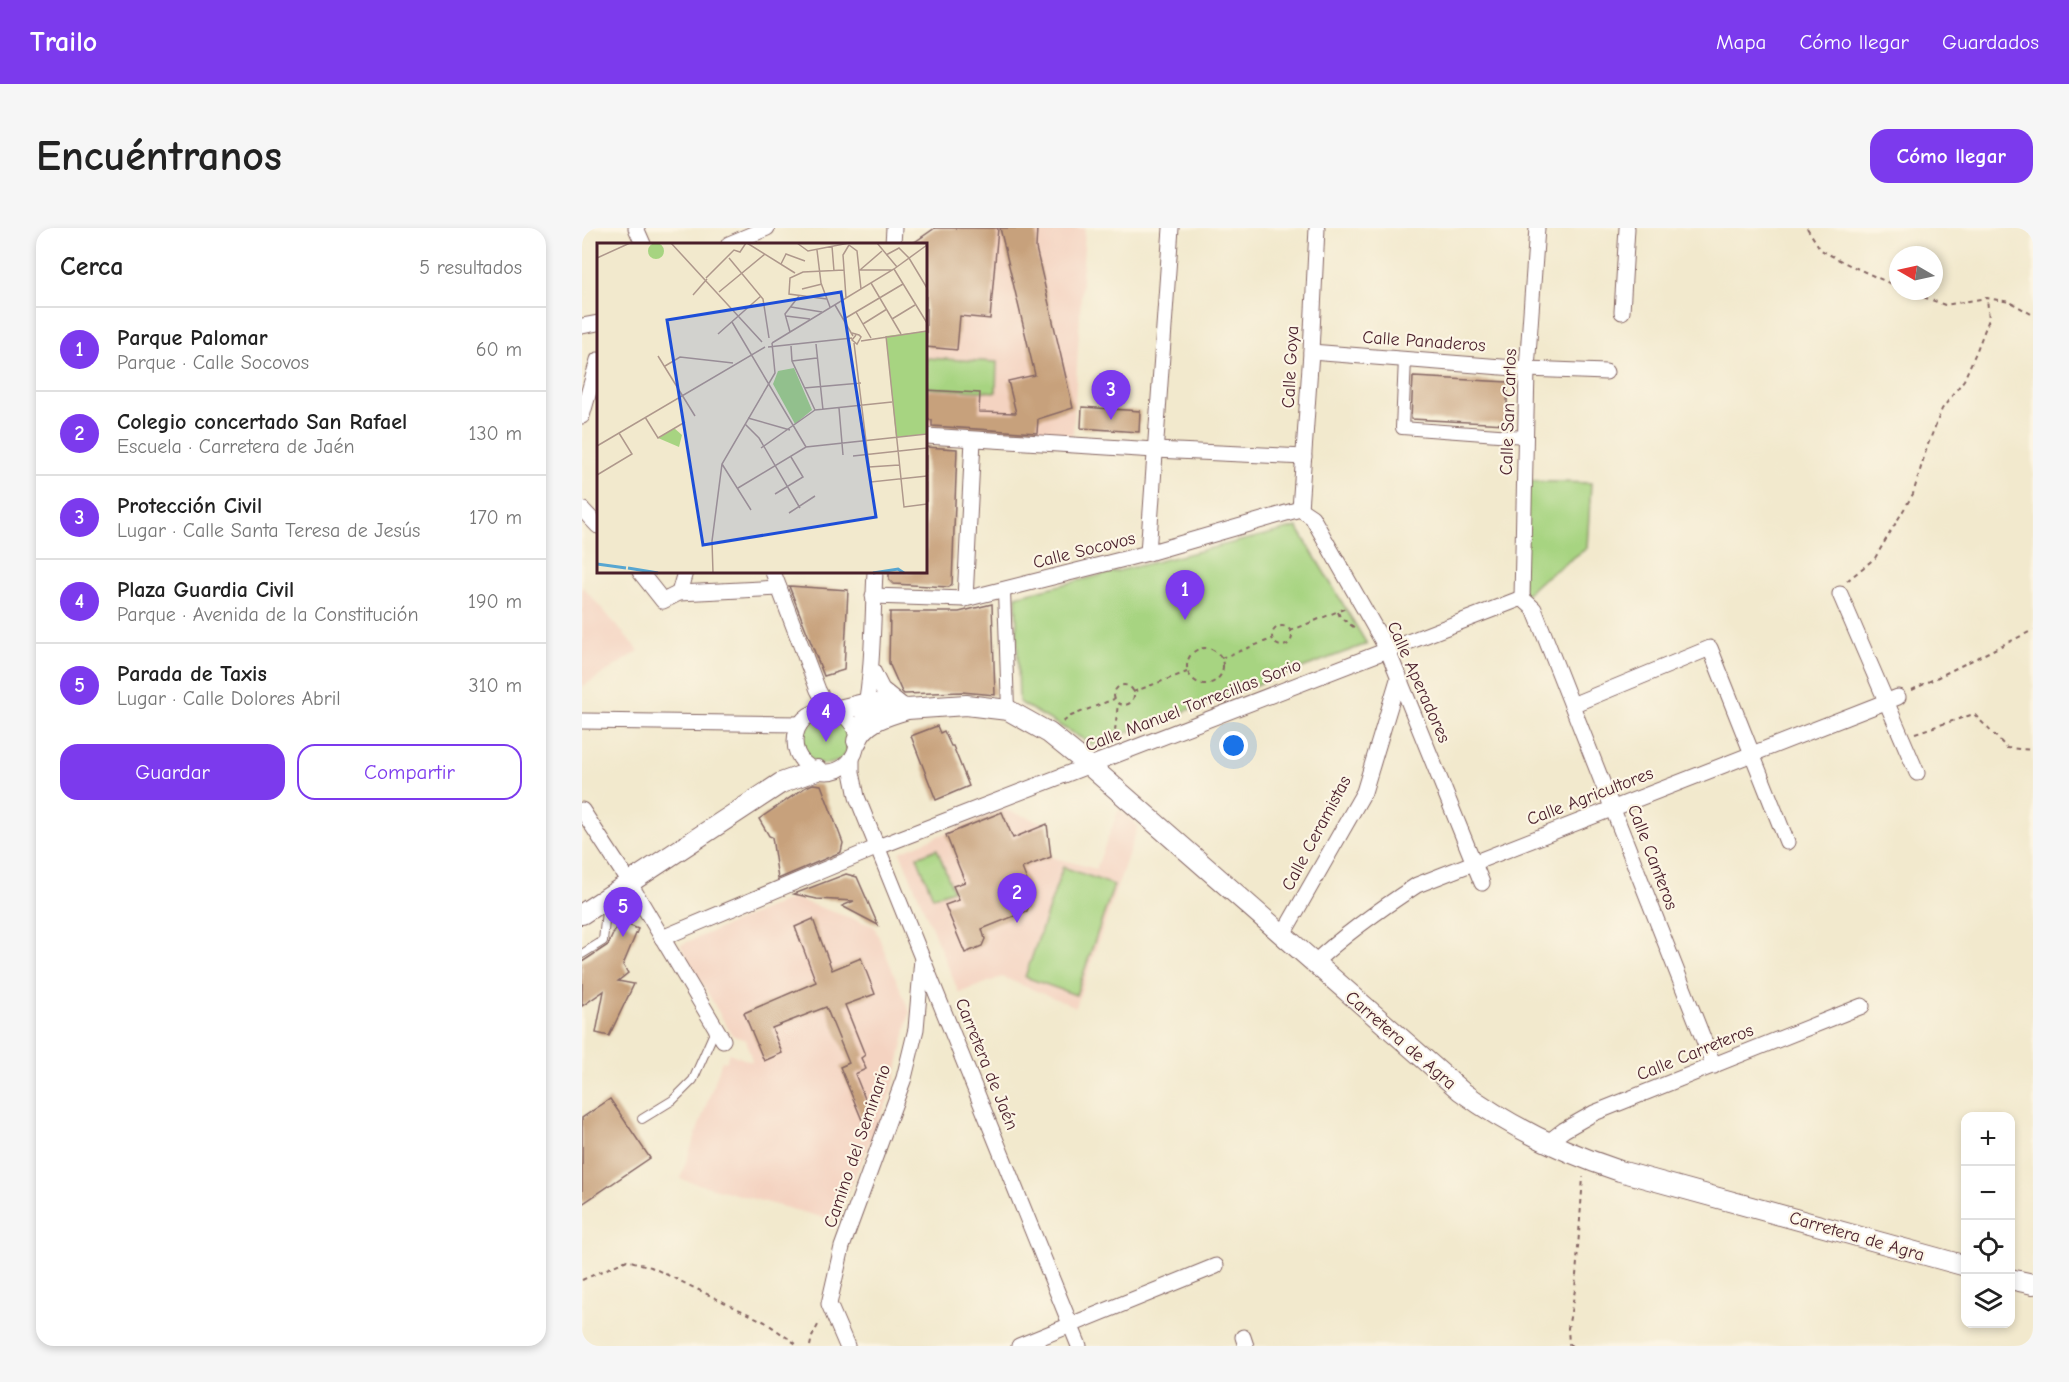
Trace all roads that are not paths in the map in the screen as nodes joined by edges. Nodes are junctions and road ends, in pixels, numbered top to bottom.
1 (636, 228) edge
2 (1171, 228) edge
3 (1317, 228) edge
4 (1537, 228) edge
5 (1627, 228) edge
6 (758, 230) edge
7 (643, 243) edge
8 (731, 243) edge
9 (1622, 312) dead end
10 (597, 323) edge
11 (582, 326) edge
12 (1311, 352) junction
13 (1405, 359) junction
14 (597, 364) edge
15 (1527, 369) junction
16 (1606, 372) dead end
17 (582, 416) edge
18 (927, 436) edge
19 (1525, 437) junction
20 (973, 440) junction
21 (1155, 450) junction
22 (1304, 457) junction
23 (582, 509) edge
24 (1300, 509) junction
25 (597, 525) edge
26 (1148, 553) junction
27 (641, 573) edge
28 (685, 573) edge
29 (773, 573) edge
30 (875, 573) edge
31 (780, 588) junction
32 (1004, 590) junction
33 (680, 592) junction
34 (1840, 594) road end
35 (873, 596) junction
36 (1522, 598) junction
37 (965, 599) junction
38 (1388, 651) junction
39 (871, 672) junction
40 (1399, 676) junction
41 (818, 690) junction
42 (1892, 699) junction
43 (868, 703) junction
44 (1572, 705) junction
45 (906, 709) junction
46 (838, 710) junction
47 (1008, 710) junction
48 (814, 712) junction
49 (582, 721) edge
50 (801, 724) junction
51 (772, 725) junction
52 (856, 744) junction
53 (798, 750) junction
54 (1752, 753) junction
55 (1090, 766) junction
56 (826, 770) junction
57 (1917, 773) dead end
58 (782, 783) junction
59 (857, 797) junction
60 (1613, 808) junction
61 (582, 810) edge
62 (1787, 842) dead end
63 (878, 847) junction
64 (1474, 862) junction
65 (629, 882) junction
66 (1482, 883) dead end
67 (607, 897) junction
68 (582, 914) edge
69 (1282, 936) junction
70 (662, 938) junction
71 (582, 954) edge
72 (922, 955) junction
73 (1314, 963) junction
74 (1862, 1006) dead end
75 (719, 1034) joint
76 (1714, 1066) junction
77 (642, 1119) dead end
78 (1547, 1143) junction
79 (1961, 1265) edge
80 (1216, 1266) dead end
81 (2015, 1280) edge
82 (2033, 1284) edge
83 (1071, 1324) junction
84 (847, 1346) edge
85 (1018, 1346) edge
86 (1079, 1346) edge

1 - 7 street
2 - 21 street
3 - 12 street, Calle Goya
4 - 15 street, Calle San Carlos
5 - 9 street
6 - 8 street
10 - 11 street
12 - 13 street, Calle Panaderos
12 - 22 street, Calle Goya
13 - 15 street, Calle Panaderos
13 - 19 street
14 - 17 street
15 - 16 street, Calle Panaderos
15 - 19 street, Calle San Carlos
18 - 20 street
19 - 36 street, Calle San Carlos
20 - 21 street
20 - 37 street
21 - 22 street
21 - 26 street
22 - 24 street, Calle Goya
23 - 25 street
24 - 26 street, Calle Socovos
24 - 38 street, Calle Aperadores
26 - 32 street, Calle Socovos
27 - 33 street
28 - 33 street
29 - 31 street
30 - 35 street
31 - 33 street
31 - 41 street
32 - 37 street, Calle Socovos
32 - 47 street
34 - 42 street
35 - 37 street, Calle Socovos
35 - 39 street
36 - 38 street, Calle Manuel Torrecillas Sorio
36 - 44 street, Calle Canteros
38 - 40 street, Calle Aperadores
38 - 55 street, Calle Manuel Torrecillas Sorio
39 - 43 street
39 - 45 street
39 - 46 street
40 - 64 street, Calle Aperadores
40 - 69 street, Calle Ceramistas
41 - 46 street
41 - 48 street
42 - 54 street, Calle Agricultores
42 - 57 street
43 - 45 street, Carretera de Agra
43 - 46 street, Carretera de Agra
43 - 52 street
44 - 54 street
44 - 60 street, Calle Canteros
45 - 47 street, Carretera de Agra
45 - 52 street, Carretera de Agra
46 - 48 street
46 - 52 street
47 - 55 street, Carretera de Agra
48 - 50 street
49 - 51 street
50 - 51 street
50 - 53 street
51 - 53 street
52 - 56 street
52 - 59 street, Carretera de Jaén
53 - 56 street
53 - 58 street
54 - 60 street, Calle Agricultores
54 - 62 street
55 - 63 street, Calle Manuel Torrecillas Sorio
55 - 69 street, Carretera de Agra
56 - 58 street
56 - 59 street, Carretera de Jaén
58 - 65 street
59 - 63 street, Carretera de Jaén
60 - 64 street, Calle Agricultores
60 - 76 street, Calle Canteros
61 - 65 street
63 - 70 street, Calle Manuel Torrecillas Sorio
63 - 72 street, Carretera de Jaén
64 - 66 street, Calle Aperadores
64 - 73 street, Calle Agricultores
65 - 67 street
65 - 70 street
67 - 68 street
67 - 71 lane
69 - 73 street, Carretera de Agra
70 - 75 street
72 - 83 street, Carretera de Jaén
72 - 84 street, Camino del Seminario
73 - 78 street, Carretera de Agra
74 - 76 street, Calle Carreteros
75 - 77 lane
76 - 78 street, Calle Carreteros
78 - 79 street, Carretera de Agra
80 - 83 street
81 - 82 street
83 - 85 street
83 - 86 street, Carretera de Jaén

